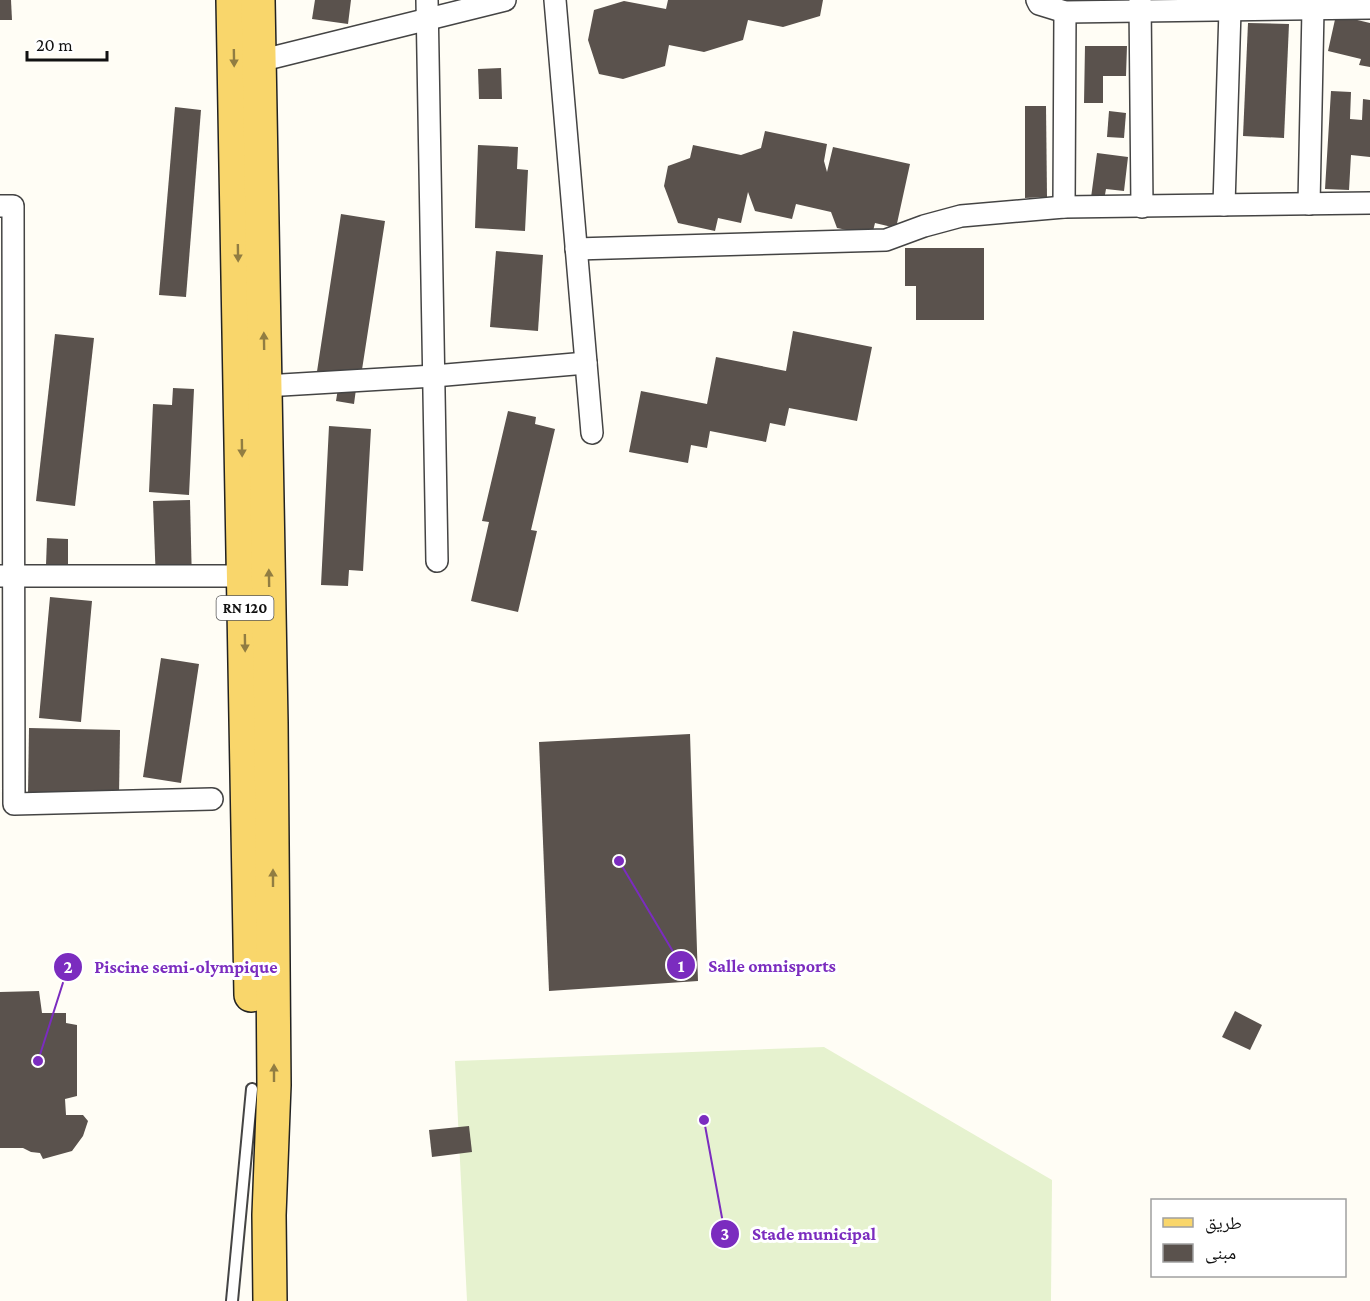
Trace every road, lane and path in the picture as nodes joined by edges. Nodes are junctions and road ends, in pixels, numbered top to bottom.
1 (233, 0) edge
2 (258, 0) edge
3 (505, 0) edge
4 (555, 0) edge
5 (1037, 0) edge
6 (1140, 6) edge
7 (1239, 7) edge
8 (1370, 8) edge
9 (427, 9) edge
10 (1313, 9) junction
11 (1065, 12) junction
12 (259, 61) junction
13 (1309, 204) junction
14 (1370, 204) edge
15 (1224, 205) junction
16 (0, 206) edge
17 (1064, 207) junction
18 (1142, 207) junction
19 (576, 249) junction
20 (586, 363) junction
21 (434, 376) junction
22 (265, 386) junction
23 (592, 432) dead end
24 (437, 561) dead end
25 (7, 576) edge
26 (244, 576) junction
27 (212, 800) dead end
28 (252, 1089) junction
29 (268, 1215) junction
30 (232, 1301) edge
31 (270, 1301) edge

1 -> 26 main road, RN 120
2 - 12 main road
3 - 9 street
4 - 19 street
5 - 11 street
6 - 7 street
6 - 11 street
6 - 18 street
7 - 10 street
7 - 15 street
8 - 10 street
9 - 12 street
9 - 21 street
10 - 13 street
11 - 17 street
22 -> 12 main road
13 - 14 street
13 - 15 street
15 - 18 street
16 - 25 street
17 - 18 street
17 - 19 street
19 - 20 street
20 - 21 street
20 - 23 street
21 - 22 street
21 - 24 street
29 -> 22 main road
25 - 26 street
25 - 27 street
26 -> 28 main road, RN 120
28 - 29 main road, RN 120
28 - 30 lane
29 - 31 main road, RN 120

